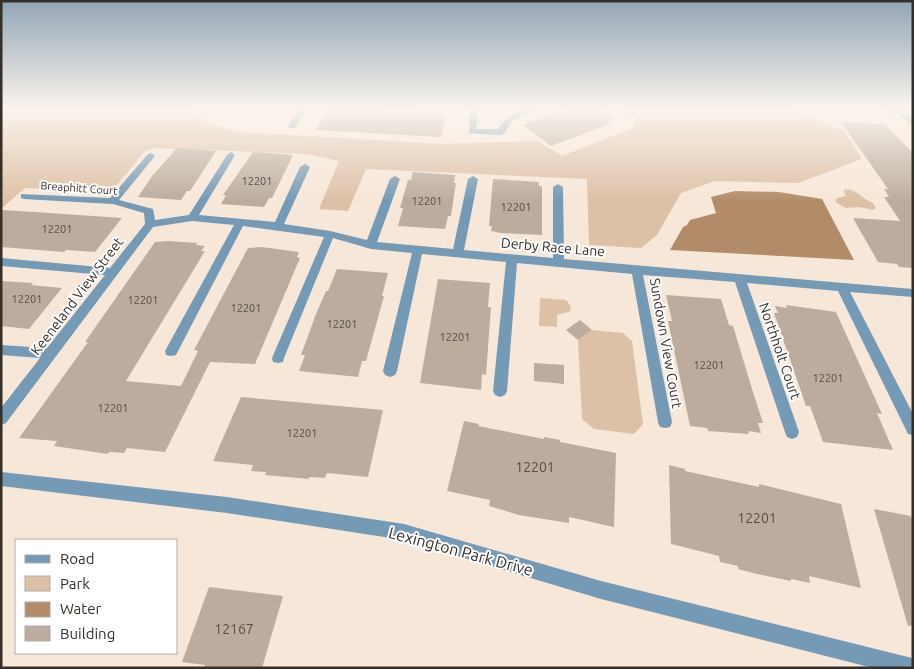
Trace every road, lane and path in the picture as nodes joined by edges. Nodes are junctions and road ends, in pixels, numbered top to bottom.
1 (231, 155) dead end
2 (151, 156) dead end
3 (305, 167) dead end
4 (395, 179) dead end
5 (473, 179) dead end
6 (558, 187) dead end
7 (24, 196) dead end
8 (113, 201) junction
9 (192, 218) junction
10 (240, 223) junction
11 (150, 224) junction
12 (278, 226) junction
13 (330, 234) junction
14 (371, 245) junction
15 (418, 249) junction
16 (458, 253) junction
17 (512, 258) junction
18 (1, 262) edge
19 (559, 262) junction
20 (637, 270) junction
21 (114, 272) junction
22 (740, 279) junction
23 (842, 287) junction
24 (913, 293) edge
25 (1, 350) edge
26 (171, 351) dead end
27 (51, 354) junction
28 (278, 358) dead end
29 (390, 371) dead end
30 (500, 391) dead end
31 (1, 419) edge
32 (665, 422) dead end
33 (913, 430) edge
34 (792, 432) dead end
35 (1, 479) edge
36 (912, 668) edge

1 - 9 street
2 - 8 street
3 - 12 street
4 - 14 street
5 - 16 street
6 - 19 street
7 - 8 street, Breaphitt Court
8 - 11 street, Breaphitt Court
9 - 10 street, Derby Race Lane
9 - 11 street
10 - 12 street, Derby Race Lane
10 - 26 street
11 - 21 street, Keeneland View Street
12 - 13 street, Derby Race Lane
13 - 14 street, Derby Race Lane
13 - 28 street
14 - 15 street, Derby Race Lane
15 - 16 street, Derby Race Lane
15 - 29 street
16 - 17 street, Derby Race Lane
17 - 19 street, Derby Race Lane
17 - 30 street
18 - 21 street
19 - 20 street, Derby Race Lane
20 - 22 street, Derby Race Lane
20 - 32 street, Sundown View Court
21 - 27 street, Keeneland View Street
22 - 23 street, Derby Race Lane
22 - 34 street, Northholt Court
23 - 24 street, Derby Race Lane
23 - 33 street
25 - 27 street
27 - 31 street, Keeneland View Street
35 - 36 street, Lexington Park Drive

